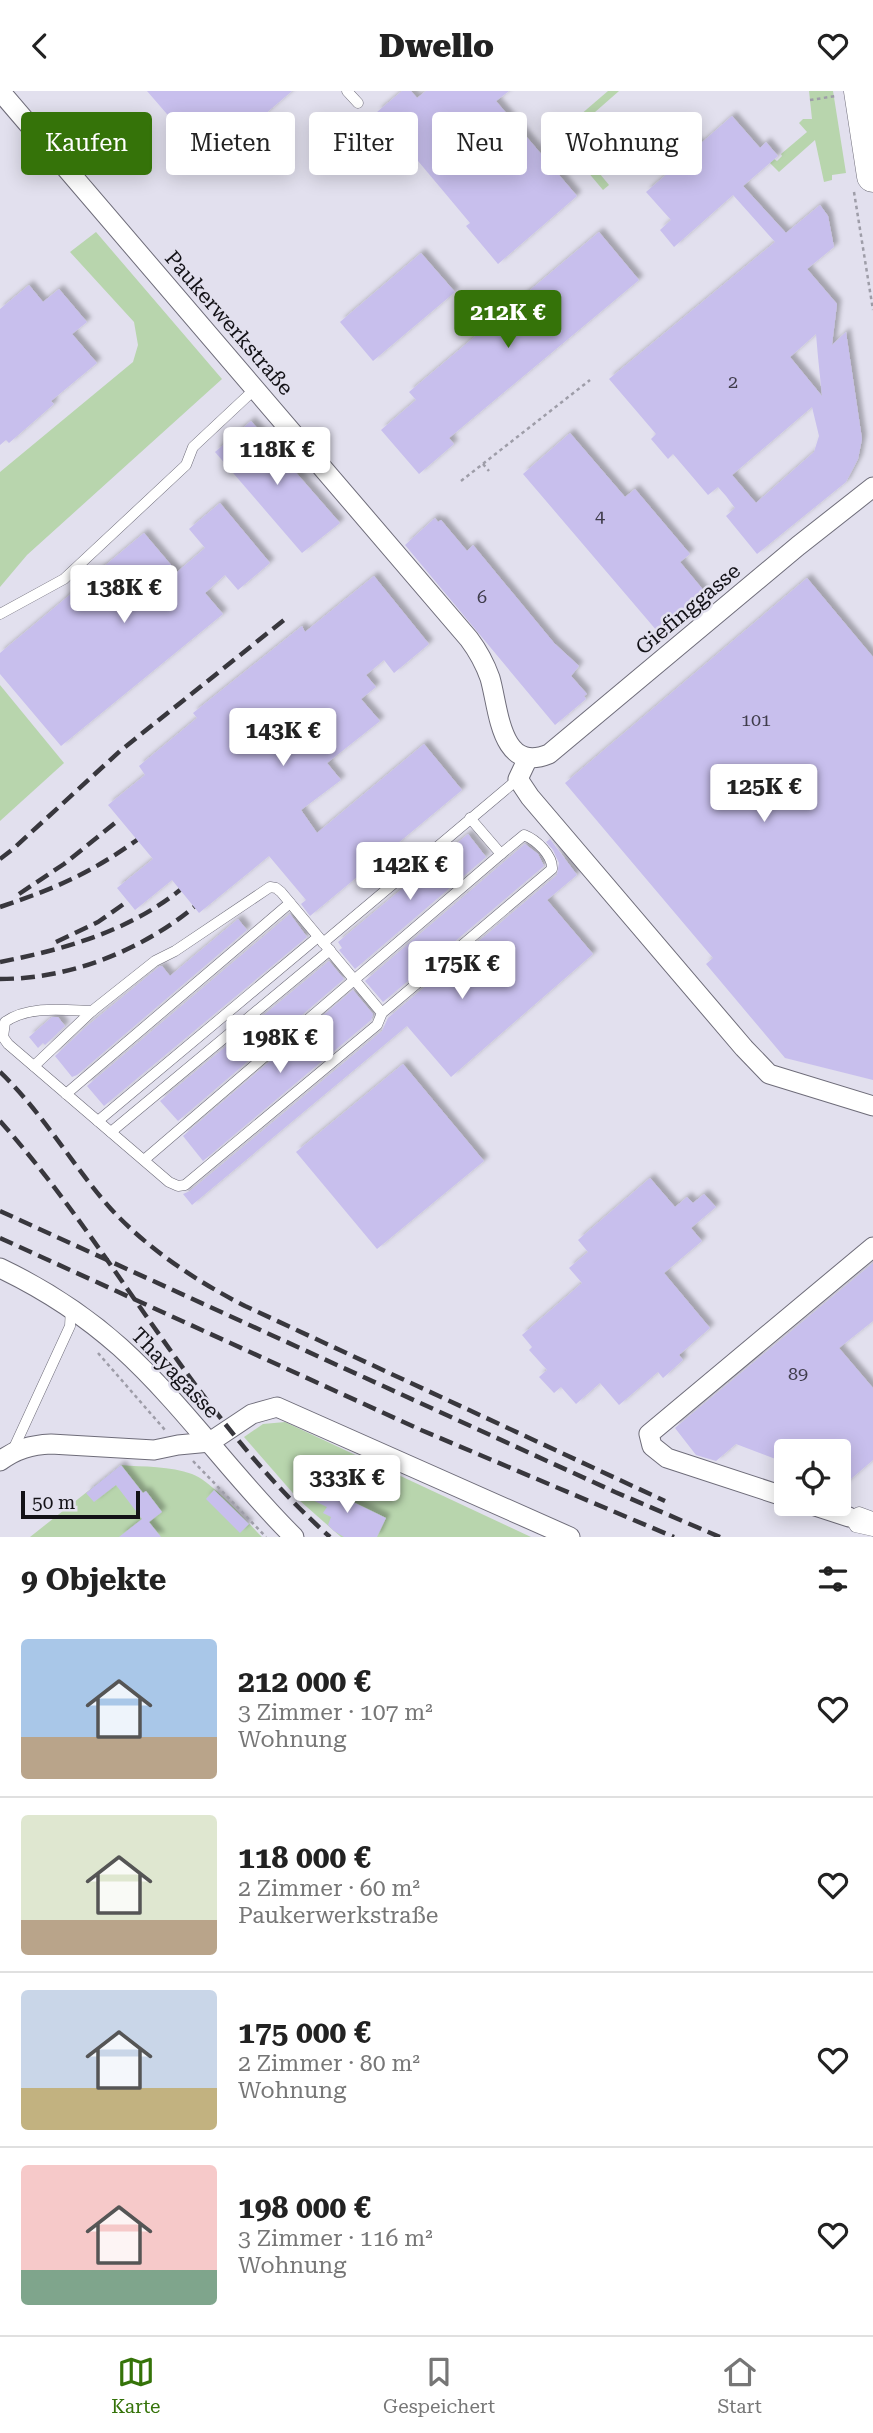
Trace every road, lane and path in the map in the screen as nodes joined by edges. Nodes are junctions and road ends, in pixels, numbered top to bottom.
1 (0, 91) edge
2 (348, 91) edge
3 (846, 93) edge
4 (810, 100) dead end
5 (358, 103) dead end
6 (863, 181) edge
7 (873, 310) edge
8 (590, 380) dead end
9 (255, 389) junction
10 (483, 464) junction
11 (489, 471) dead end
12 (461, 481) dead end
13 (873, 487) edge
14 (0, 614) edge
15 (528, 758) junction
16 (518, 779) junction
17 (470, 818) junction
18 (501, 854) junction
19 (290, 903) junction
20 (324, 943) junction
21 (356, 980) junction
22 (92, 1011) junction
23 (382, 1013) junction
24 (34, 1066) junction
25 (66, 1094) junction
26 (873, 1106) edge
27 (97, 1121) junction
28 (111, 1132) junction
29 (144, 1160) junction
30 (873, 1247) edge
31 (0, 1268) edge
32 (70, 1317) junction
33 (210, 1442) junction
34 (178, 1445) junction
35 (6, 1457) edge
36 (774, 1493) edge
37 (846, 1516) edge
38 (849, 1517) junction
39 (873, 1517) edge
40 (873, 1525) edge
41 (873, 1531) edge
42 (265, 1537) edge
43 (294, 1537) edge
44 (570, 1537) edge

1 - 9 street, Paukerwerkstraße
2 - 5 lane
3 - 4 path
3 - 6 main road
6 - 7 path
8 - 10 path
9 - 14 lane
9 - 15 street, Paukerwerkstraße
10 - 11 path
10 - 12 path
13 - 15 street, Giefinggasse
15 - 16 street
16 - 17 lane
16 - 26 street
17 - 18 lane
17 - 20 lane
18 - 21 lane
18 - 23 lane
19 - 20 lane
19 - 22 lane
19 - 25 lane
20 - 21 lane
20 - 27 lane
20 - 28 lane
21 - 23 lane
21 - 29 lane
22 - 24 lane
22 - 24 lane
23 - 29 lane
24 - 25 lane
25 - 27 lane
27 - 28 lane
28 - 29 lane
30 - 36 street
31 - 32 street, Thayagasse
32 - 33 street, Thayagasse
32 - 34 path
32 - 35 lane
33 - 34 street
33 - 43 street, Thayagasse
33 - 44 street
34 - 35 street
34 - 42 path
37 - 38 street
38 - 39 lane
38 - 40 lane
38 - 41 lane

